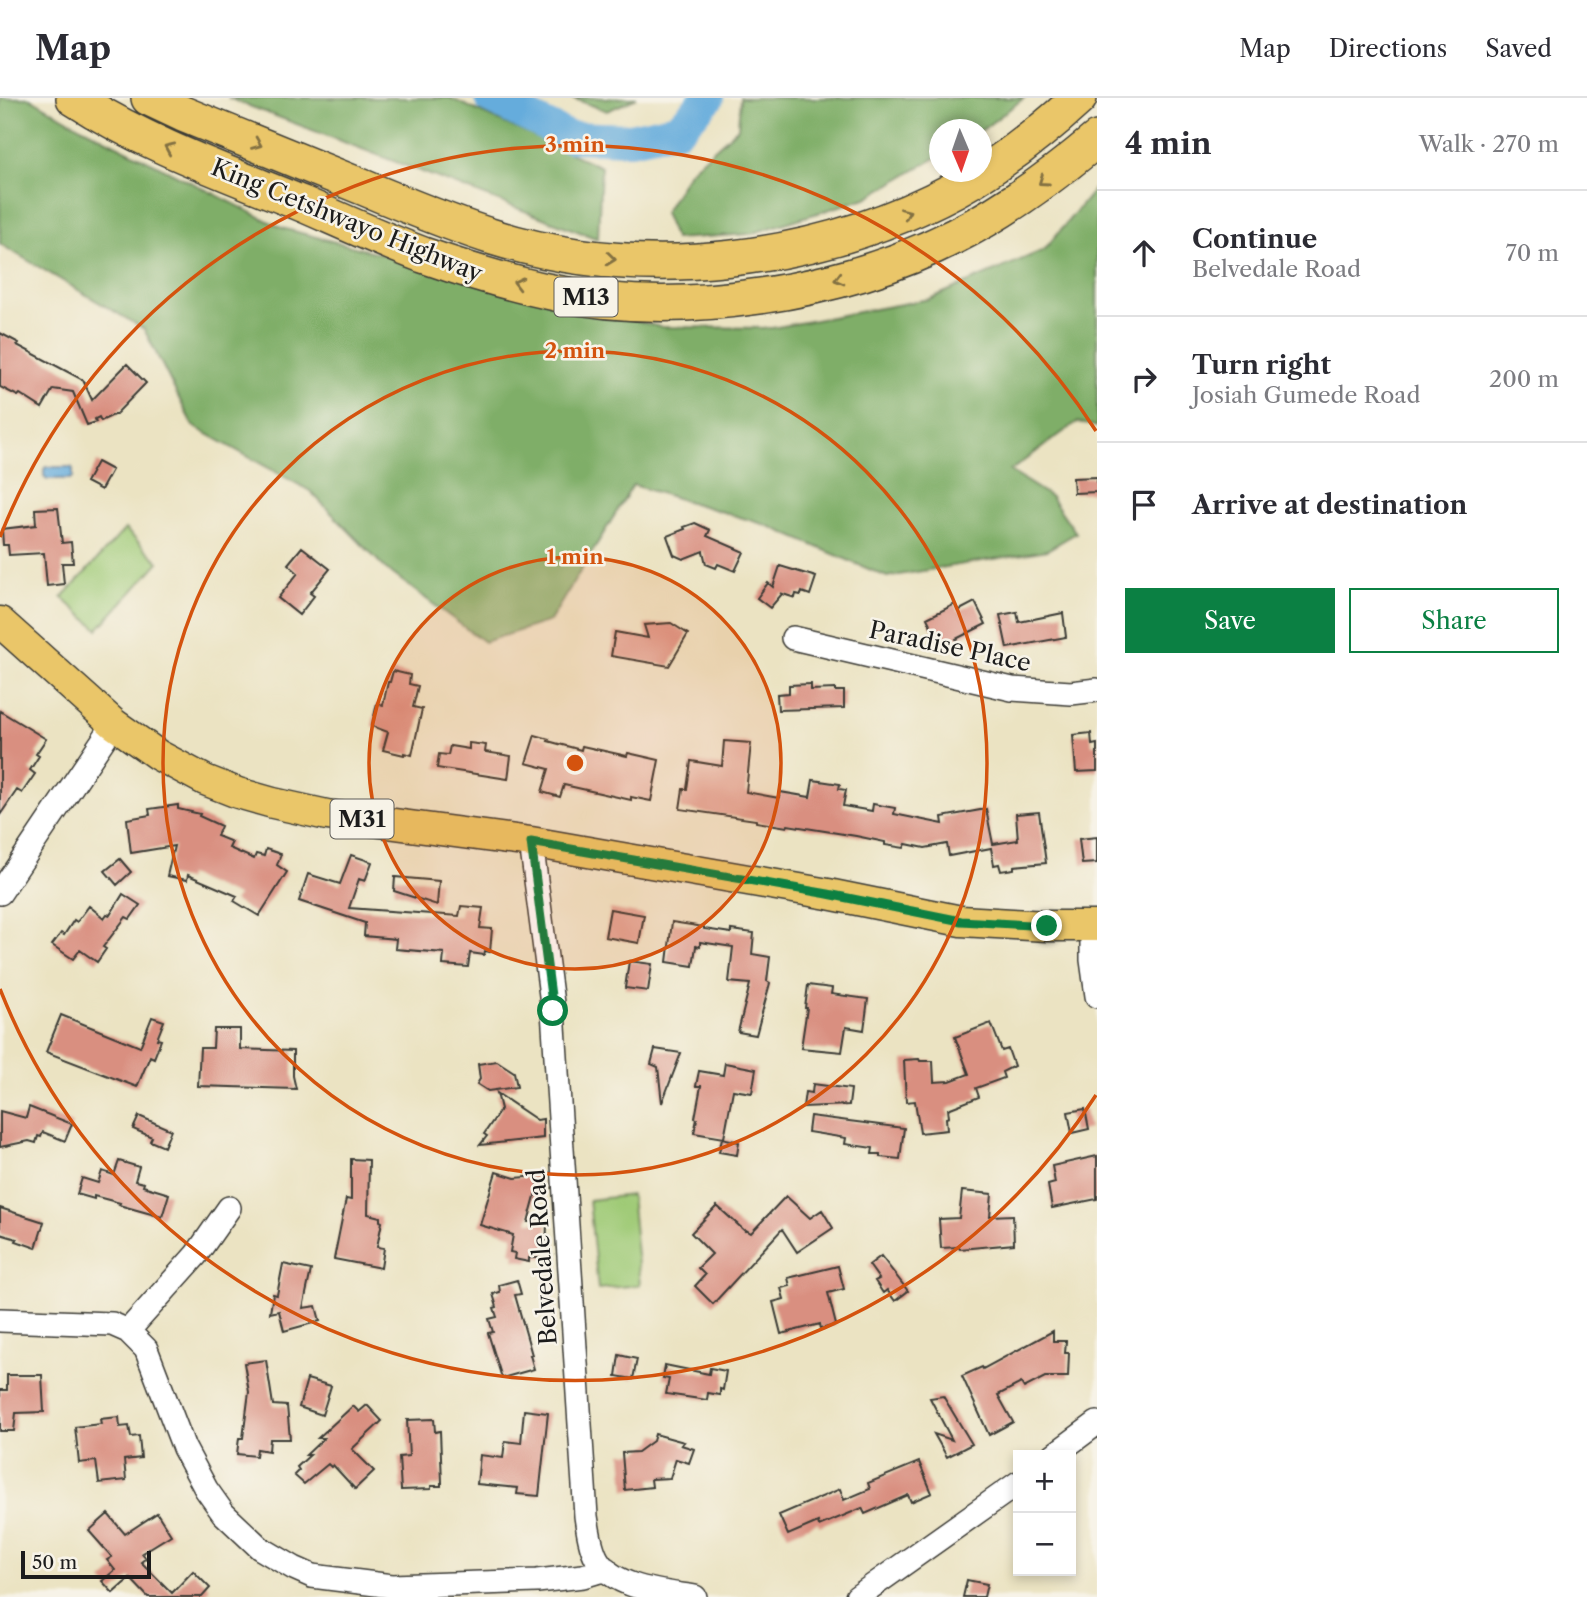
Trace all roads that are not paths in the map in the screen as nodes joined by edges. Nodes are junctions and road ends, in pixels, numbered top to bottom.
1 (74, 98) edge
2 (149, 98) edge
3 (1079, 98) edge
4 (1097, 139) edge
5 (0, 622) edge
6 (793, 639) dead end
7 (1097, 690) edge
8 (114, 724) junction
9 (531, 842) junction
10 (0, 893) edge
11 (1095, 926) edge
12 (1097, 996) edge
13 (229, 1208) dead end
14 (0, 1320) edge
15 (128, 1331) junction
16 (1097, 1423) edge
17 (1061, 1450) edge
18 (1013, 1487) edge
19 (606, 1569) junction
20 (695, 1597) edge
21 (857, 1597) edge

4 -> 1 highway, King Cetshwayo Highway / M13
2 -> 3 highway, King Cetshwayo Highway / M13
5 - 8 main road, M31
6 - 7 street, Paradise Place
8 - 9 main road, M31
8 - 10 street
9 - 11 main road, M31
9 - 19 street, Belvedale Road
11 - 12 street
13 - 15 street
14 - 15 street
15 - 19 street
16 - 17 street
18 - 21 street
19 - 20 street

